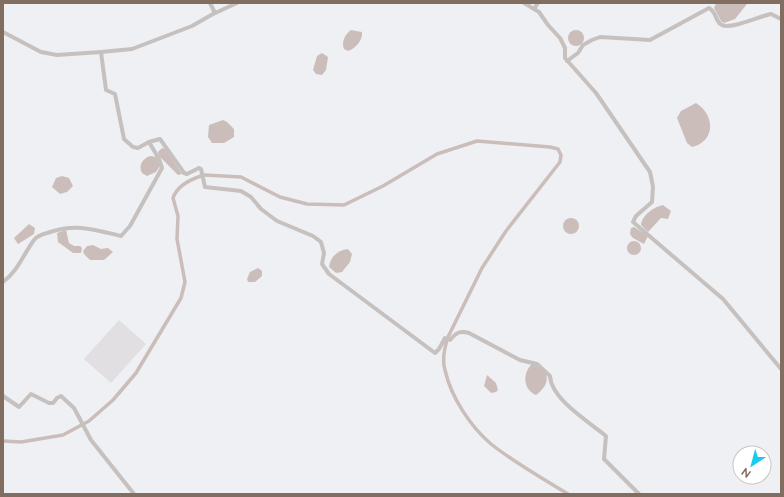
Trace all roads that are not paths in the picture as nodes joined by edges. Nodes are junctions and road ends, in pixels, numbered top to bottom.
1 (210, 3) edge
2 (237, 3) edge
3 (524, 3) edge
4 (538, 3) edge
5 (534, 9) junction
6 (215, 12) junction
7 (781, 19) edge
8 (3, 32) edge
9 (101, 52) junction
10 (567, 61) junction
11 (149, 142) junction
12 (3, 282) edge
13 (781, 369) edge
14 (3, 396) edge
15 (134, 494) edge
16 (639, 494) edge

1 - 6 street
2 - 6 street
3 - 5 street
4 - 5 street
5 - 10 street
6 - 9 street
7 - 10 street
8 - 9 street
9 - 11 street
10 - 13 street
11 - 12 street
11 - 16 street
14 - 15 street

